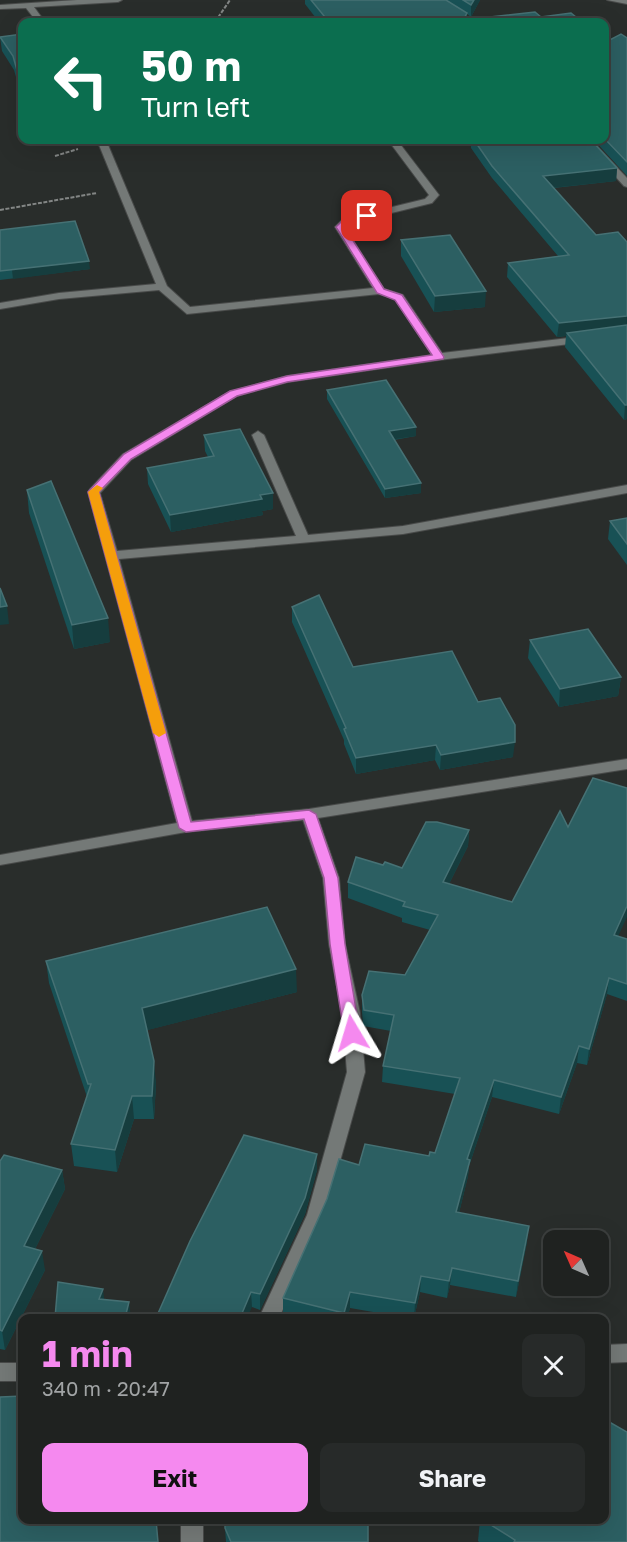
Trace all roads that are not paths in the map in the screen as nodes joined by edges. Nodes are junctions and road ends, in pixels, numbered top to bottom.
1 (118, 0) edge
2 (611, 0) edge
3 (627, 2) edge
4 (28, 5) junction
5 (0, 7) edge
6 (38, 18) edge
7 (102, 144) edge
8 (396, 144) edge
9 (590, 144) edge
10 (627, 184) edge
11 (162, 286) junction
12 (380, 291) junction
13 (0, 306) edge
14 (627, 334) edge
15 (439, 357) junction
16 (258, 435) dead end
17 (627, 489) edge
18 (303, 538) junction
19 (110, 556) junction
20 (627, 764) edge
21 (309, 814) junction
22 (186, 828) junction
23 (0, 860) edge
24 (271, 1314) edge
25 (627, 1353) edge
26 (609, 1354) edge
27 (0, 1372) edge
28 (18, 1372) edge
29 (192, 1524) edge
30 (192, 1542) edge

1 - 4 street
2 - 3 street
4 - 5 street
4 - 6 street
7 - 11 street
8 - 12 street
9 - 10 street
11 - 12 street
11 - 13 street
12 - 15 street
14 - 15 street
15 - 19 street
16 - 18 street
17 - 18 street
18 - 19 street
19 - 22 street
20 - 21 street
21 - 22 street
21 - 24 street
22 - 23 street
25 - 26 street
27 - 28 street
29 - 30 street

